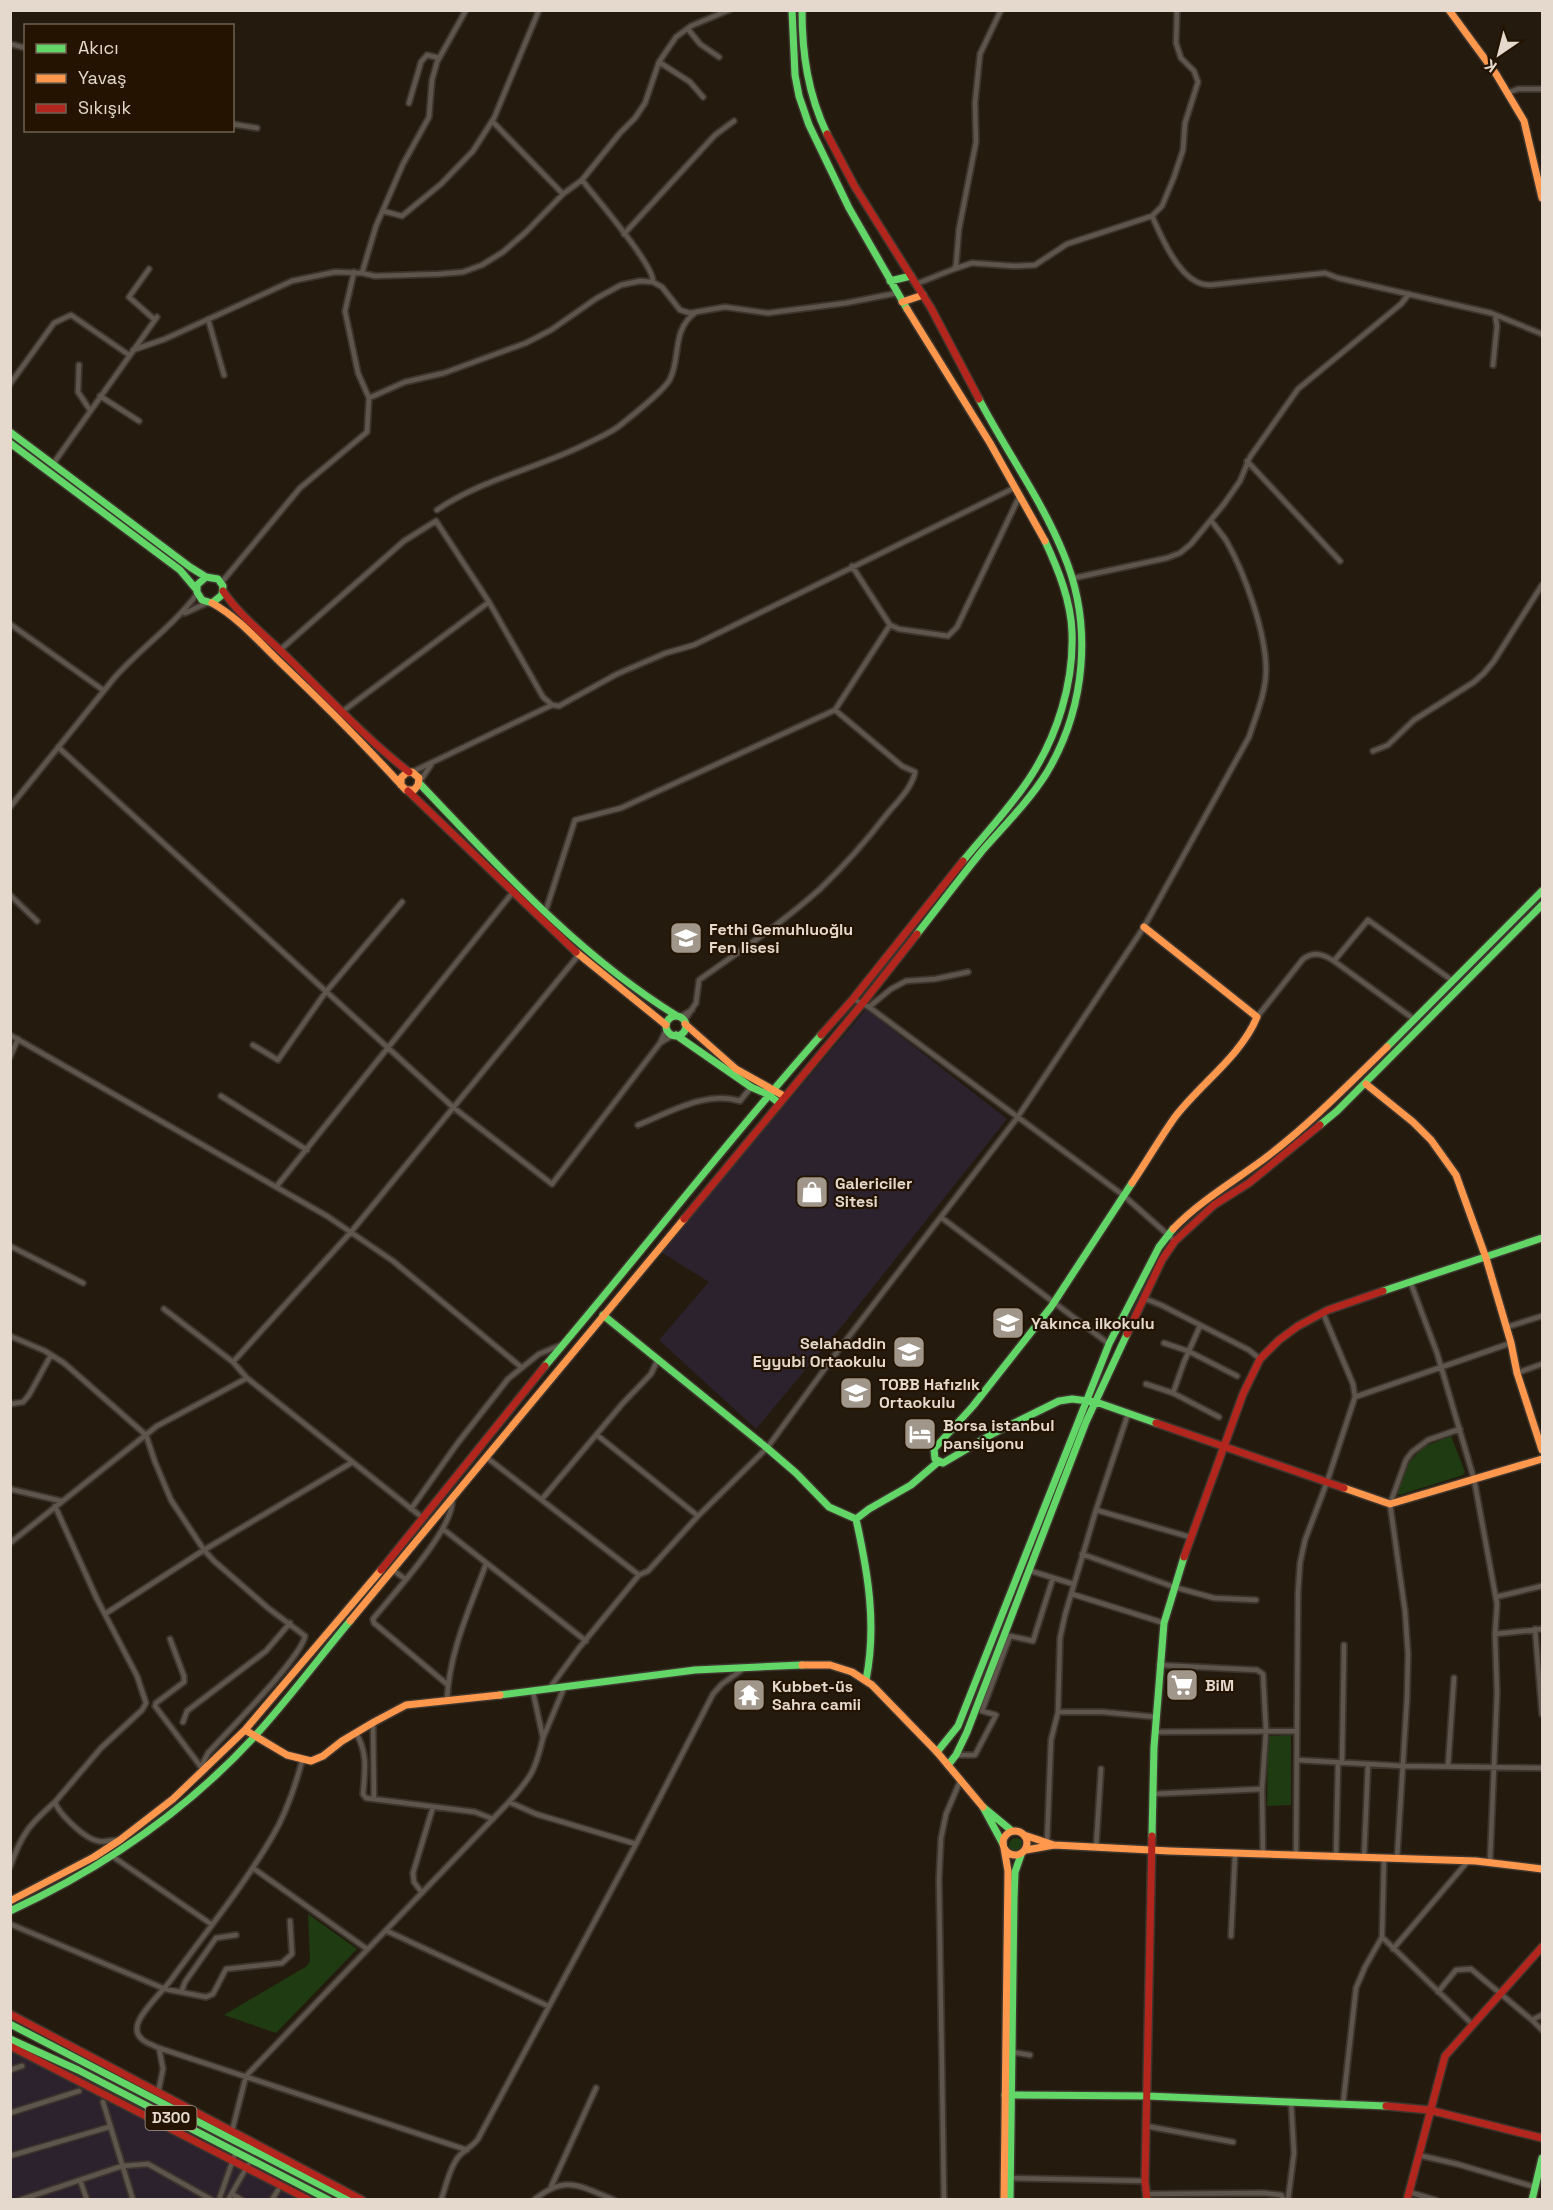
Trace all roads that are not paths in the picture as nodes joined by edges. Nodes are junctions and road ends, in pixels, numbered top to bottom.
1 (466, 10) edge
2 (539, 10) edge
3 (792, 10) edge
4 (801, 10) edge
5 (1001, 10) edge
6 (1177, 10) edge
7 (1449, 10) edge
8 (728, 11) edge
9 (688, 29) junction
10 (719, 57) dead end
11 (439, 58) junction
12 (659, 62) junction
13 (1542, 89) edge
14 (1507, 93) junction
15 (703, 97) dead end
16 (408, 103) dead end
17 (492, 121) junction
18 (734, 121) dead end
19 (234, 124) edge
20 (257, 128) dead end
21 (582, 180) junction
22 (563, 194) junction
23 (1542, 198) edge
24 (383, 211) junction
25 (1152, 216) junction
26 (624, 234) junction
27 (149, 269) dead end
28 (954, 269) junction
29 (354, 272) junction
30 (362, 273) junction
31 (910, 276) junction
32 (890, 281) junction
33 (653, 282) junction
34 (916, 284) junction
35 (897, 293) junction
36 (1409, 294) junction
37 (923, 295) junction
38 (902, 302) junction
39 (696, 312) junction
40 (1495, 315) junction
41 (208, 319) junction
42 (1542, 334) edge
43 (133, 350) junction
44 (129, 356) junction
45 (79, 365) dead end
46 (1493, 365) dead end
47 (224, 375) dead end
48 (10, 384) edge
49 (100, 396) junction
50 (369, 398) junction
51 (90, 410) junction
52 (140, 421) dead end
53 (10, 432) edge
54 (10, 443) edge
55 (1247, 461) junction
56 (53, 464) junction
57 (1016, 487) junction
58 (1020, 495) junction
59 (437, 510) dead end
60 (1211, 520) junction
61 (1340, 561) dead end
62 (852, 566) junction
63 (206, 577) junction
64 (1074, 578) junction
65 (221, 583) junction
66 (1542, 585) edge
67 (223, 591) junction
68 (197, 592) junction
69 (489, 602) junction
70 (209, 603) junction
71 (182, 614) junction
72 (10, 624) edge
73 (890, 625) junction
74 (280, 650) junction
75 (103, 690) junction
76 (552, 705) junction
77 (835, 710) junction
78 (343, 711) junction
79 (58, 747) junction
80 (1373, 751) dead end
81 (431, 765) junction
82 (411, 772) junction
83 (420, 783) junction
84 (401, 785) junction
85 (408, 791) junction
86 (10, 807) edge
87 (1542, 891) edge
88 (513, 892) junction
89 (10, 895) edge
90 (402, 902) dead end
91 (1542, 906) edge
92 (545, 913) junction
93 (37, 921) dead end
94 (1144, 927) junction
95 (577, 957) dead end
96 (1334, 961) junction
97 (968, 972) dead end
98 (1453, 981) junction
99 (325, 993) junction
100 (853, 999) junction
101 (866, 1005) junction
102 (1257, 1017) junction
103 (682, 1020) junction
104 (1415, 1020) junction
105 (666, 1027) junction
106 (10, 1035) edge
107 (675, 1035) junction
108 (18, 1039) junction
109 (660, 1043) junction
110 (253, 1045) dead end
111 (388, 1049) junction
112 (10, 1057) edge
113 (753, 1084) junction
114 (1366, 1084) junction
115 (771, 1092) junction
116 (221, 1096) dead end
117 (781, 1099) junction
118 (454, 1108) junction
119 (1017, 1118) junction
120 (638, 1125) dead end
121 (307, 1150) junction
122 (276, 1187) junction
123 (1123, 1196) junction
124 (942, 1218) junction
125 (351, 1232) junction
126 (1168, 1235) junction
127 (1542, 1238) edge
128 (1175, 1241) junction
129 (10, 1246) edge
130 (1486, 1258) junction
131 (1410, 1281) junction
132 (83, 1283) dead end
133 (1143, 1298) junction
134 (1054, 1303) junction
135 (164, 1309) dead end
136 (1323, 1313) junction
137 (603, 1315) junction
138 (1542, 1316) edge
139 (1200, 1326) junction
140 (1507, 1327) junction
141 (10, 1336) edge
142 (1164, 1343) dead end
143 (1511, 1343) junction
144 (564, 1344) junction
145 (1109, 1344) junction
146 (1188, 1351) junction
147 (51, 1354) junction
148 (658, 1359) junction
149 (1260, 1359) junction
150 (233, 1362) junction
151 (1542, 1364) edge
152 (521, 1367) junction
153 (1441, 1368) junction
154 (1517, 1374) junction
155 (1237, 1376) dead end
156 (247, 1378) junction
157 (1146, 1384) dead end
158 (1173, 1393) junction
159 (1355, 1397) junction
160 (1086, 1400) junction
161 (1096, 1402) junction
162 (10, 1404) edge
163 (1128, 1414) junction
164 (1219, 1417) dead end
165 (1460, 1430) junction
166 (146, 1435) junction
167 (597, 1435) junction
168 (1224, 1446) junction
169 (767, 1448) junction
170 (1542, 1450) edge
171 (486, 1457) junction
172 (1542, 1459) edge
173 (938, 1462) junction
174 (351, 1463) junction
175 (1474, 1479) junction
176 (1328, 1482) junction
177 (10, 1489) edge
178 (452, 1498) junction
179 (542, 1499) junction
180 (62, 1501) junction
181 (1390, 1504) junction
182 (55, 1506) junction
183 (411, 1509) junction
184 (1096, 1510) junction
185 (698, 1516) junction
186 (423, 1518) junction
187 (856, 1519) junction
188 (443, 1529) junction
189 (1190, 1537) junction
190 (10, 1543) edge
191 (204, 1550) junction
192 (1082, 1554) junction
193 (486, 1564) junction
194 (393, 1570) junction
195 (1028, 1570) junction
196 (639, 1575) junction
197 (1053, 1578) junction
198 (405, 1579) junction
199 (1073, 1584) junction
200 (1542, 1586) edge
201 (1174, 1587) junction
202 (1072, 1594) junction
203 (1496, 1597) junction
204 (1256, 1600) dead end
205 (105, 1614) junction
206 (290, 1623) junction
207 (1164, 1623) junction
208 (1535, 1629) junction
209 (1542, 1629) edge
210 (1495, 1634) junction
211 (170, 1640) dead end
212 (586, 1641) junction
213 (1344, 1645) dead end
214 (1159, 1665) junction
215 (745, 1667) junction
216 (1454, 1678) dead end
217 (866, 1680) junction
218 (448, 1685) junction
219 (564, 1688) junction
220 (549, 1689) junction
221 (533, 1692) junction
222 (447, 1700) junction
223 (1058, 1712) junction
224 (1542, 1714) edge
225 (1156, 1717) junction
226 (183, 1722) dead end
227 (373, 1722) junction
228 (245, 1730) junction
229 (1266, 1731) junction
230 (1297, 1731) junction
231 (1155, 1732) junction
232 (356, 1733) junction
233 (254, 1737) junction
234 (543, 1738) junction
235 (937, 1752) junction
236 (956, 1755) junction
237 (1297, 1760) junction
238 (302, 1761) junction
239 (1340, 1763) junction
240 (1368, 1764) junction
241 (948, 1765) junction
242 (1403, 1766) junction
243 (1448, 1766) junction
244 (1495, 1767) junction
245 (1542, 1768) edge
246 (1101, 1769) dead end
247 (204, 1771) junction
248 (961, 1779) junction
249 (1262, 1789) junction
250 (1152, 1794) junction
251 (374, 1799) junction
252 (55, 1802) junction
253 (509, 1802) junction
254 (434, 1807) junction
255 (983, 1807) junction
256 (493, 1819) junction
257 (1012, 1831) junction
258 (1024, 1835) junction
259 (120, 1840) junction
260 (636, 1844) junction
261 (1051, 1844) junction
262 (1004, 1846) junction
263 (1096, 1848) junction
264 (1150, 1851) junction
265 (1023, 1852) junction
266 (1235, 1855) junction
267 (1263, 1855) junction
268 (1336, 1855) junction
269 (112, 1856) junction
270 (1296, 1856) junction
271 (1364, 1858) junction
272 (1384, 1858) junction
273 (1397, 1859) junction
274 (1468, 1862) junction
275 (1490, 1862) junction
276 (10, 1867) edge
277 (253, 1868) junction
278 (1542, 1869) edge
279 (422, 1893) junction
280 (11, 1901) edge
281 (10, 1911) edge
282 (290, 1921) dead end
283 (10, 1924) edge
284 (211, 1924) junction
285 (387, 1930) junction
286 (236, 1935) dead end
287 (1232, 1936) dead end
288 (1382, 1937) junction
289 (1542, 1947) edge
290 (367, 1949) junction
291 (1393, 1949) junction
292 (165, 1989) junction
293 (182, 1990) junction
294 (1438, 1992) junction
295 (1499, 1993) junction
296 (548, 2006) junction
297 (10, 2014) edge
298 (1542, 2015) edge
299 (1532, 2020) junction
300 (10, 2024) edge
301 (1472, 2024) junction
302 (1542, 2030) edge
303 (10, 2032) edge
304 (10, 2039) edge
305 (45, 2043) junction
306 (10, 2046) edge
307 (159, 2048) junction
308 (1008, 2051) junction
309 (1030, 2055) dead end
310 (22, 2067) dead end
311 (10, 2070) edge
312 (246, 2076) junction
313 (116, 2080) junction
314 (596, 2088) dead end
315 (80, 2091) dead end
316 (158, 2093) junction
317 (1008, 2095) junction
318 (1147, 2096) junction
319 (103, 2102) dead end
320 (1291, 2102) junction
321 (1343, 2104) junction
322 (1429, 2110) junction
323 (10, 2114) edge
324 (1146, 2126) junction
325 (109, 2127) junction
326 (232, 2131) junction
327 (1542, 2138) edge
328 (1233, 2142) dead end
329 (467, 2150) junction
330 (236, 2151) junction
331 (1418, 2155) junction
332 (10, 2156) edge
333 (1542, 2158) edge
334 (251, 2159) junction
335 (233, 2161) junction
336 (122, 2166) junction
337 (246, 2168) junction
338 (1007, 2178) junction
339 (80, 2180) junction
340 (1145, 2181) junction
341 (551, 2187) junction
342 (1535, 2187) junction
343 (278, 2190) dead end
344 (41, 2193) junction
345 (232, 2194) junction
346 (1408, 2196) edge
347 (1147, 2197) edge
348 (1283, 2198) edge
349 (20, 2199) edge
350 (43, 2199) edge
351 (87, 2199) edge
352 (133, 2199) edge
353 (212, 2199) edge
354 (219, 2199) edge
355 (228, 2199) edge
356 (242, 2199) edge
357 (272, 2199) edge
358 (309, 2199) edge
359 (329, 2199) edge
360 (349, 2199) edge
361 (362, 2199) edge
362 (441, 2199) edge
363 (534, 2199) edge
364 (614, 2199) edge
365 (944, 2199) edge
366 (1004, 2199) edge
367 (1010, 2199) edge
368 (1436, 2199) edge
369 (1532, 2199) edge

1 - 11 street
2 - 17 street
3 - 32 main road
4 - 31 main road
5 - 28 street
6 - 25 street
7 - 14 main road
8 - 9 street
9 - 10 street
9 - 12 street
11 - 16 street
11 - 24 street
12 - 15 street
12 - 21 street
13 - 14 street
14 - 23 main road
17 - 22 street
17 - 24 street
18 - 26 street
19 - 20 street
21 - 22 street
21 - 26 street
22 - 30 street
24 - 30 street
25 - 28 street
25 - 36 street
26 - 33 street
27 - 43 street
28 - 34 street
29 - 30 street
29 - 41 street
29 - 50 street
31 - 32 main road
31 - 34 main road
32 - 35 main road
33 - 39 street
33 - 50 street
34 - 37 main road
35 - 38 main road
35 - 39 street
36 - 40 street
36 - 55 street
37 - 38 main road
37 - 64 main road
38 - 57 main road
39 - 59 street
40 - 42 street
40 - 46 street
41 - 43 street
41 - 47 street
43 - 44 street
44 - 48 street
44 - 49 street
45 - 51 street
49 - 51 street
49 - 52 street
50 - 65 street
51 - 56 street
53 - 56 main road
54 - 68 main road
55 - 60 street
55 - 61 street
56 - 63 main road
57 - 58 main road
57 - 62 street
58 - 73 street
58 - 100 main road
60 - 64 street
60 - 94 street
62 - 73 street
62 - 76 street
63 - 65 main road
63 - 68 main road
64 - 101 main road
65 - 67 main road
66 - 80 street
67 - 70 main road
67 - 74 main road
68 - 70 main road
68 - 71 street
69 - 74 street
69 - 76 street
69 - 78 street
70 - 71 street
70 - 84 main road
71 - 75 street
72 - 75 street
73 - 77 street
74 - 78 main road
75 - 79 street
76 - 81 street
77 - 92 street
77 - 103 street
78 - 82 main road
79 - 86 street
79 - 99 street
81 - 82 street
81 - 83 street
82 - 83 main road
82 - 84 main road
83 - 85 main road
83 - 92 main road
84 - 85 main road
85 - 88 main road
87 - 98 main road
88 - 105 main road
88 - 111 street
89 - 93 street
90 - 99 street
91 - 114 main road
92 - 103 main road
94 - 102 main road
94 - 119 street
95 - 118 street
96 - 98 street
96 - 102 street
96 - 104 street
97 - 101 street
98 - 104 main road
99 - 110 street
99 - 111 street
100 - 101 street
100 - 115 main road
101 - 117 main road
101 - 119 street
102 - 123 main road
103 - 105 main road
103 - 107 main road
103 - 113 main road
104 - 126 main road
105 - 107 main road
105 - 109 street
106 - 108 street
107 - 109 street
107 - 113 main road
108 - 112 street
108 - 122 street
109 - 118 street
111 - 118 street
111 - 121 street
113 - 115 main road
113 - 120 street
114 - 128 main road
114 - 130 main road
115 - 117 main road
115 - 144 main road
116 - 121 street
117 - 137 main road
118 - 125 street
119 - 123 street
119 - 124 street
121 - 122 street
122 - 125 street
123 - 126 street
123 - 134 main road
124 - 134 street
124 - 169 street
125 - 150 street
125 - 152 street
126 - 128 street
126 - 145 main road
127 - 130 main road
128 - 133 main road
129 - 132 street
130 - 131 main road
130 - 140 main road
131 - 136 main road
131 - 153 street
133 - 139 street
133 - 161 main road
134 - 145 street
134 - 173 main road
135 - 150 street
136 - 149 main road
136 - 159 street
137 - 148 main road
137 - 171 main road
138 - 140 street
139 - 146 street
139 - 149 street
140 - 143 main road
141 - 147 street
142 - 146 street
143 - 153 street
143 - 154 main road
144 - 152 street
144 - 186 main road
145 - 160 main road
146 - 155 street
146 - 158 street
147 - 162 street
147 - 166 street
148 - 167 street
148 - 169 main road
149 - 168 main road
150 - 156 street
151 - 154 street
152 - 183 street
153 - 159 street
153 - 165 street
154 - 170 main road
156 - 166 street
156 - 174 street
157 - 158 street
158 - 164 street
159 - 176 street
160 - 161 main road
160 - 173 main road
160 - 235 main road
161 - 163 main road
161 - 195 main road
163 - 168 main road
163 - 184 street
165 - 175 street
165 - 181 street
166 - 180 street
166 - 191 street
167 - 179 street
167 - 185 street
168 - 176 main road
168 - 189 main road
169 - 185 street
169 - 187 main road
171 - 178 main road
171 - 179 street
172 - 175 main road
173 - 187 main road
174 - 183 street
174 - 191 street
175 - 181 main road
175 - 203 street
176 - 181 main road
176 - 230 street
177 - 180 street
178 - 188 street
178 - 194 main road
179 - 196 street
180 - 182 street
181 - 242 street
182 - 190 street
182 - 205 street
183 - 186 street
184 - 189 street
184 - 192 street
185 - 196 street
186 - 228 main road
187 - 217 main road
188 - 193 street
188 - 198 street
189 - 201 main road
191 - 205 street
191 - 206 street
192 - 199 street
192 - 201 street
193 - 212 street
193 - 218 street
194 - 198 street
194 - 233 main road
195 - 197 street
195 - 236 main road
196 - 212 street
197 - 199 street
197 - 236 street
198 - 218 street
199 - 202 street
200 - 203 street
201 - 204 street
201 - 207 main road
202 - 207 street
202 - 223 street
203 - 210 street
205 - 252 street
206 - 226 street
206 - 247 street
207 - 214 main road
208 - 209 street
208 - 210 street
208 - 224 street
210 - 244 street
211 - 247 street
212 - 220 street
213 - 239 street
214 - 225 main road
214 - 229 street
215 - 217 main road
215 - 219 main road
215 - 260 street
216 - 243 street
217 - 235 main road
218 - 222 street
219 - 220 main road
219 - 234 street
220 - 221 main road
221 - 222 main road
221 - 234 street
222 - 227 main road
223 - 225 street
223 - 261 street
225 - 231 main road
227 - 232 main road
227 - 251 street
228 - 233 main road
228 - 247 main road
229 - 230 street
229 - 231 street
229 - 249 street
230 - 237 street
231 - 250 main road
232 - 238 main road
232 - 251 street
233 - 238 main road
233 - 269 main road
234 - 253 street
235 - 241 main road
236 - 241 main road
237 - 239 street
237 - 270 street
238 - 277 street
239 - 240 street
239 - 268 street
240 - 242 street
240 - 271 street
241 - 248 main road
242 - 243 street
242 - 273 street
243 - 244 street
244 - 245 street
244 - 275 street
246 - 263 street
247 - 259 main road
248 - 255 main road
248 - 365 street
249 - 250 street
249 - 267 street
250 - 264 main road
251 - 254 street
252 - 259 street
252 - 276 street
253 - 256 street
253 - 260 street
254 - 256 street
254 - 279 street
255 - 257 main road
255 - 262 main road
256 - 279 street
257 - 258 main road
257 - 262 main road
258 - 261 main road
258 - 265 main road
259 - 280 main road
260 - 296 street
261 - 263 main road
261 - 265 main road
262 - 265 main road
262 - 308 main road
263 - 264 main road
264 - 266 main road
264 - 318 main road
265 - 308 main road
266 - 267 main road
266 - 287 street
267 - 270 main road
268 - 270 main road
268 - 271 main road
269 - 281 main road
269 - 284 street
271 - 272 main road
272 - 273 main road
272 - 288 street
273 - 274 main road
274 - 275 main road
274 - 291 street
275 - 278 main road
277 - 284 street
277 - 290 street
279 - 285 street
282 - 293 street
283 - 292 street
284 - 292 street
285 - 290 street
285 - 296 street
286 - 293 street
288 - 291 street
288 - 321 street
289 - 295 main road
290 - 312 street
291 - 294 street
292 - 293 street
292 - 307 street
294 - 295 street
294 - 301 street
295 - 299 street
295 - 301 main road
296 - 329 street
297 - 316 main road
298 - 299 street
299 - 302 street
300 - 305 main road, D300
301 - 322 main road
303 - 305 main road
304 - 330 main road, D300
305 - 313 main road, D300
306 - 335 main road
307 - 312 street
307 - 316 street
308 - 309 street
308 - 317 main road
310 - 311 street
312 - 326 street
312 - 329 street
313 - 316 main road
313 - 360 main road, D300
314 - 341 street
315 - 323 street
316 - 326 main road
317 - 318 main road
317 - 338 main road
318 - 320 main road
318 - 324 main road
319 - 325 street
320 - 321 main road
320 - 348 street
321 - 322 main road
322 - 327 main road
322 - 331 main road
324 - 328 street
324 - 340 main road
325 - 332 street
325 - 336 street
326 - 361 main road
329 - 362 street
330 - 334 main road, D300
330 - 335 street
331 - 342 street
331 - 346 main road
333 - 342 main road
334 - 337 street
334 - 359 main road, D300
335 - 337 main road
335 - 354 street
336 - 339 street
336 - 352 street
336 - 353 street
337 - 345 street
337 - 358 main road
338 - 340 street
338 - 366 main road
338 - 367 main road
339 - 344 street
339 - 351 street
340 - 347 main road
341 - 363 street
341 - 364 street
342 - 369 main road
343 - 357 street
344 - 349 street
344 - 350 street
345 - 355 street
345 - 356 street
346 - 368 street
347 - 348 street

